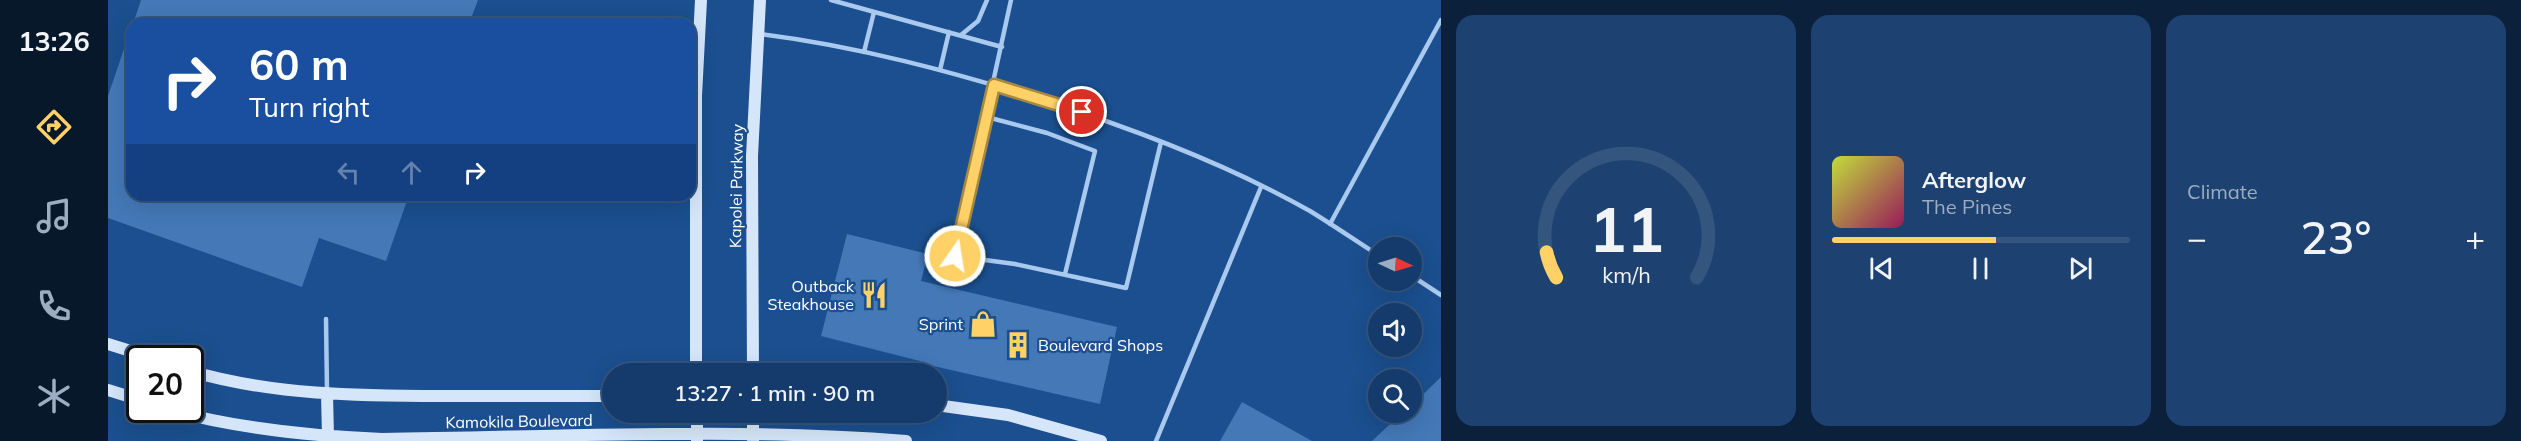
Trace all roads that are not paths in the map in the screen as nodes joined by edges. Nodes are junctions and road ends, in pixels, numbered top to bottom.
1 (701, 0) edge
2 (760, 0) edge
3 (831, 0) edge
4 (987, 0) edge
5 (1011, 0) edge
6 (874, 12) junction
7 (1441, 20) edge
8 (949, 32) junction
9 (757, 34) junction
10 (961, 35) junction
11 (1002, 47) junction
12 (864, 52) junction
13 (940, 70) junction
14 (994, 85) junction
15 (987, 117) junction
16 (1161, 142) junction
17 (1261, 187) junction
18 (1330, 224) junction
19 (1368, 249) edge
20 (1065, 274) junction
21 (1422, 283) edge
22 (1441, 295) edge
23 (326, 319) dead end
24 (108, 344) edge
25 (126, 350) edge
26 (696, 363) edge
27 (753, 363) edge
28 (204, 374) edge
29 (108, 390) edge
30 (327, 393) junction
31 (126, 396) edge
32 (602, 396) edge
33 (947, 407) edge
34 (204, 419) edge
35 (697, 438) edge
36 (753, 438) edge
37 (328, 439) edge
38 (906, 441) edge
39 (1101, 441) edge
40 (1156, 441) edge

1 - 26 main road
2 - 9 main road, Kapolei Parkway
3 - 6 lane
4 - 10 lane
5 - 11 lane
6 - 8 lane
6 - 12 lane
7 - 18 lane
8 - 10 lane
8 - 13 lane
9 - 12 lane
9 - 27 main road, Kapolei Parkway
10 - 11 lane
11 - 14 lane
12 - 13 lane
13 - 14 lane
14 - 15 lane
14 - 16 lane
15 - 20 lane
15 - 20 lane
16 - 17 lane
16 - 20 lane
17 - 18 lane
17 - 40 lane
18 - 19 lane
21 - 22 lane
23 - 30 lane
24 - 25 main road
28 - 30 main road, Kamokila Boulevard
29 - 31 main road
30 - 32 main road, Kamokila Boulevard
30 - 37 main road
33 - 39 main road
34 - 37 main road, Kamokila Boulevard
35 - 36 main road, Kamokila Boulevard
35 - 37 main road, Kamokila Boulevard
36 - 38 main road, Kamokila Boulevard

